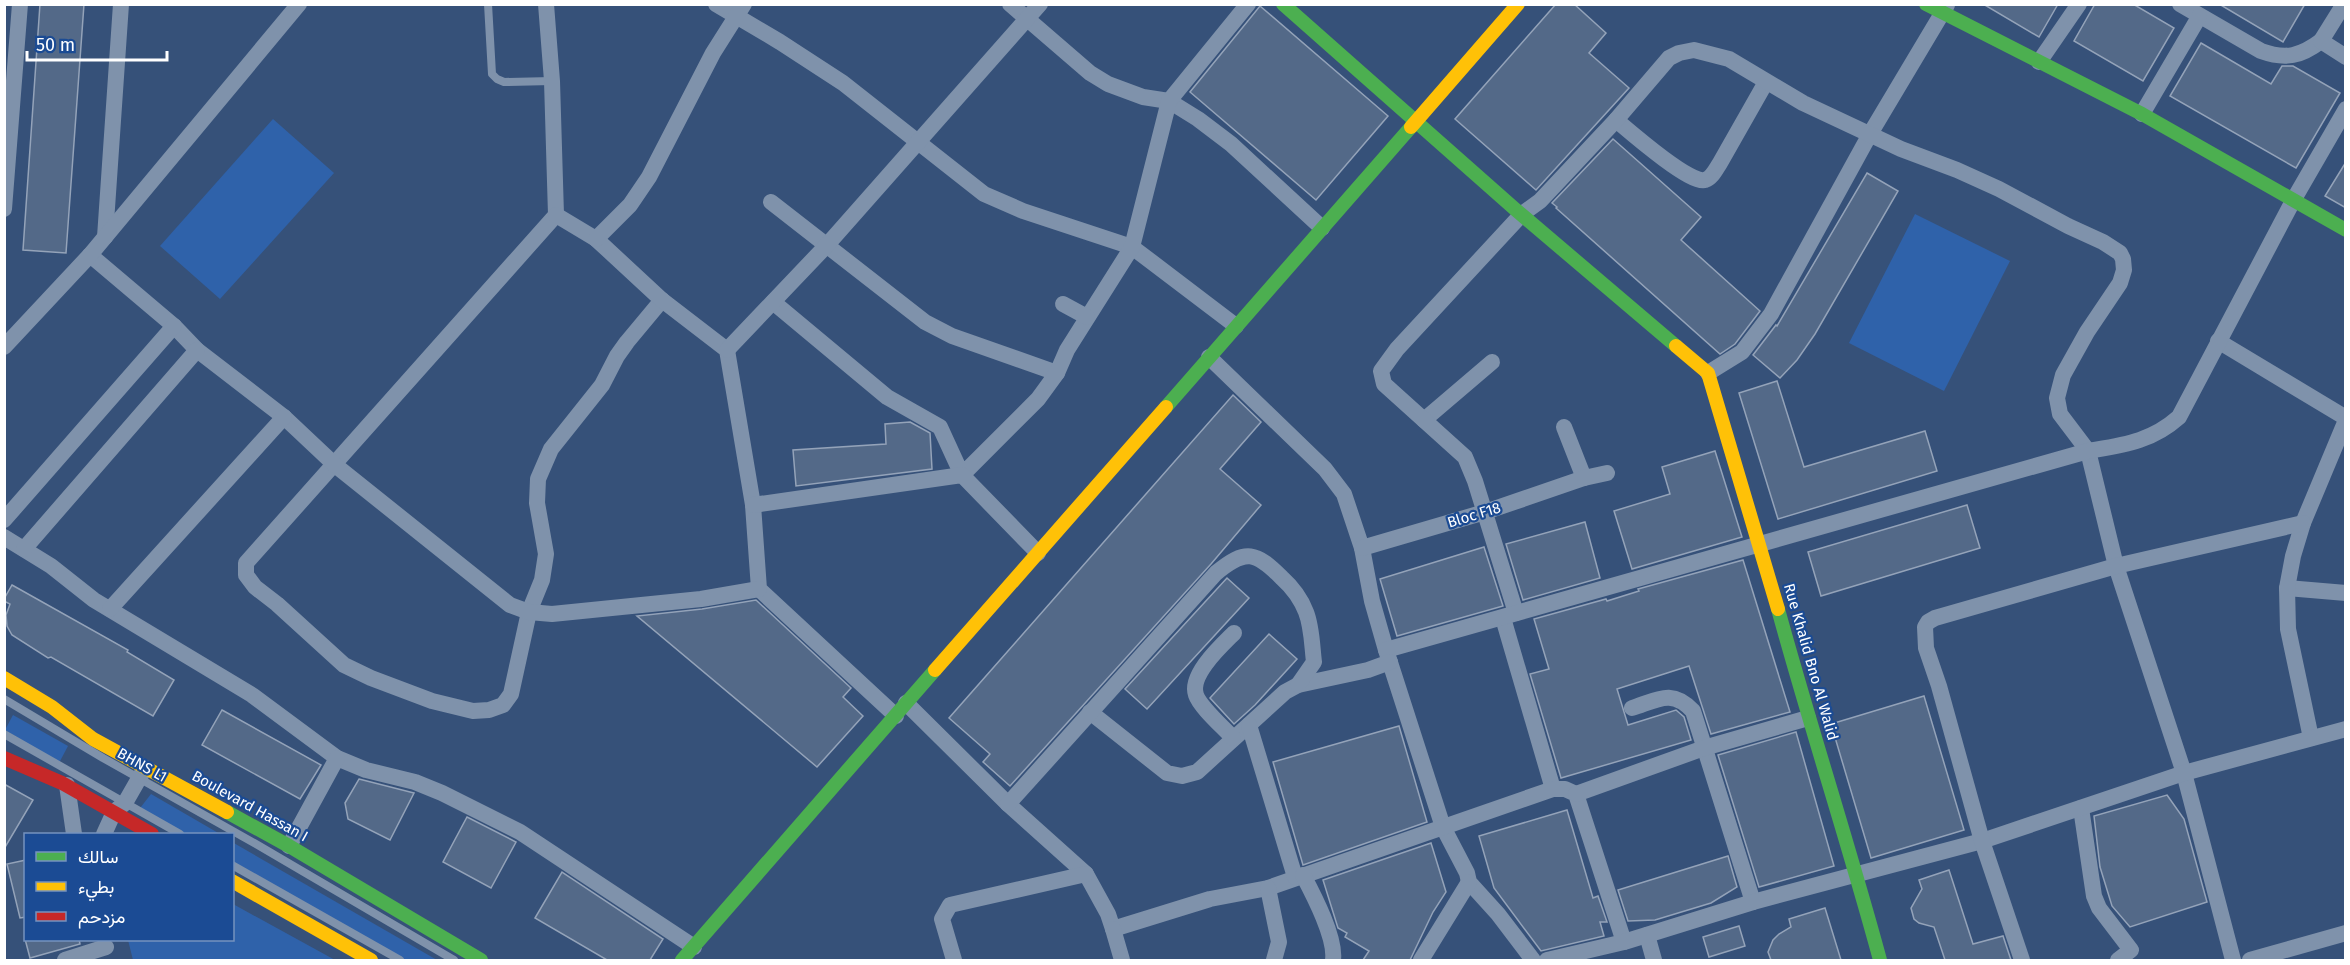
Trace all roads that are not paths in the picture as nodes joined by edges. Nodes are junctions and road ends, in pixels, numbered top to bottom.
1 (20, 4) edge
2 (121, 4) edge
3 (299, 4) edge
4 (488, 4) edge
5 (546, 4) edge
6 (716, 4) edge
7 (1010, 4) edge
8 (1040, 4) edge
9 (1248, 4) edge
10 (1283, 4) edge
11 (1518, 4) edge
12 (1926, 4) edge
13 (2079, 4) edge
14 (2180, 4) edge
15 (2344, 4) edge
16 (1944, 9) edge
17 (740, 11) edge
18 (2199, 17) junction
19 (1026, 20) junction
20 (2321, 41) junction
21 (2346, 57) edge
22 (2039, 62) junction
23 (10, 81) edge
24 (552, 81) junction
25 (1766, 82) junction
26 (1169, 101) junction
27 (2346, 109) edge
28 (2142, 114) junction
29 (1616, 120) junction
30 (1417, 122) junction
31 (1870, 134) junction
32 (920, 142) junction
33 (2294, 199) junction
34 (771, 202) dead end
35 (4, 209) edge
36 (1522, 214) junction
37 (556, 215) junction
38 (1322, 228) junction
39 (2346, 230) edge
40 (105, 237) junction
41 (596, 239) junction
42 (827, 245) junction
43 (1131, 247) junction
44 (90, 255) junction
45 (662, 300) junction
46 (773, 302) junction
47 (1063, 304) dead end
48 (1087, 317) junction
49 (174, 326) junction
50 (1236, 326) junction
51 (2218, 341) junction
52 (4, 347) edge
53 (197, 350) junction
54 (727, 350) junction
55 (1209, 357) junction
56 (1492, 362) dead end
57 (1057, 373) junction
58 (1708, 373) junction
59 (284, 417) junction
60 (2345, 419) edge
61 (1424, 420) junction
62 (1564, 427) dead end
63 (2088, 451) junction
64 (335, 465) junction
65 (1607, 473) dead end
66 (962, 475) junction
67 (1584, 478) junction
68 (753, 505) junction
69 (1485, 512) junction
70 (4, 520) edge
71 (2303, 523) junction
72 (4, 537) edge
73 (1760, 543) junction
74 (1362, 548) junction
75 (24, 549) junction
76 (1038, 553) junction
77 (2116, 566) junction
78 (2287, 588) junction
79 (759, 589) junction
80 (2346, 593) edge
81 (110, 609) junction
82 (529, 612) junction
83 (1509, 616) junction
84 (1234, 633) dead end
85 (1388, 656) junction
86 (4, 678) edge
87 (1298, 686) junction
88 (4, 699) edge
89 (1632, 708) dead end
90 (901, 709) junction
91 (1090, 712) junction
92 (1808, 718) junction
93 (1249, 725) junction
94 (2346, 729) edge
95 (4, 734) edge
96 (1233, 738) junction
97 (2311, 738) junction
98 (1704, 748) junction
99 (4, 758) edge
100 (337, 758) junction
101 (142, 773) junction
102 (2184, 773) junction
103 (67, 785) junction
104 (1553, 789) junction
105 (1576, 794) junction
106 (1008, 804) junction
107 (120, 808) junction
108 (2081, 808) junction
109 (1443, 827) junction
110 (74, 833) edge
111 (105, 833) edge
112 (151, 833) edge
113 (178, 833) edge
114 (1982, 841) junction
115 (289, 846) junction
116 (234, 866) edge
117 (1086, 874) junction
118 (1857, 875) junction
119 (1299, 876) junction
120 (234, 882) edge
121 (1469, 882) junction
122 (1268, 888) junction
123 (1753, 902) junction
124 (1113, 929) junction
125 (2346, 933) edge
126 (1647, 936) junction
127 (1624, 942) junction
128 (694, 947) junction
129 (106, 949) edge
130 (2130, 957) edge
131 (65, 960) edge
132 (371, 960) edge
133 (400, 960) edge
134 (454, 960) edge
135 (482, 960) edge
136 (682, 960) edge
137 (954, 960) edge
138 (1122, 960) edge
139 (1274, 960) edge
140 (1333, 960) edge
141 (1421, 960) edge
142 (1533, 960) edge
143 (1547, 960) edge
144 (1654, 960) edge
145 (1880, 960) edge
146 (2022, 960) edge
147 (2233, 960) edge
148 (2250, 960) edge

1 - 23 street
2 - 40 street
3 - 40 street
4 - 24 lane
5 - 24 street
6 - 17 street
7 - 19 street
8 - 19 street
9 - 26 street
10 - 30 street
11 - 30 street
12 - 16 street
13 - 22 street
14 - 18 street
15 - 20 street
16 - 22 street
16 - 31 street
17 - 32 street
17 - 41 street
18 - 20 street
18 - 28 street
19 - 26 street
19 - 32 street
20 - 21 street
22 - 28 street
23 - 35 street
24 - 37 street
25 - 29 street
25 - 29 street
25 - 31 street
26 - 38 street
26 - 43 street
27 - 33 street
28 - 33 street
29 - 36 street
30 - 36 street
30 - 38 street
31 - 58 street
31 - 63 street
32 - 42 street
32 - 43 street
33 - 39 street
33 - 51 street
34 - 42 street
36 - 58 street
36 - 61 street
37 - 41 street
37 - 64 street
38 - 50 street
40 - 44 street
41 - 45 street
42 - 46 street
42 - 57 street
43 - 48 street
43 - 50 street
44 - 49 street
44 - 52 street
45 - 54 street
45 - 82 street
46 - 54 street
46 - 66 street
47 - 48 street
48 - 57 street
49 - 53 street
49 - 70 street
50 - 55 street
51 - 60 street
51 - 63 street
53 - 59 street
53 - 75 street
54 - 68 street
55 - 74 street
55 - 76 street
56 - 61 street
57 - 66 street
58 - 73 street, Rue Khalid Bno Al Walid
59 - 64 street
59 - 81 street
60 - 71 street
61 - 69 street
62 - 67 street
63 - 73 street
63 - 77 street
64 - 82 street
64 - 82 street
65 - 67 street, Bloc F18
66 - 68 street
66 - 76 street
67 - 69 street, Bloc F18
68 - 79 street
69 - 74 street, Bloc F18
69 - 83 street
71 - 77 street
71 - 78 street
72 - 75 street
73 - 83 street
73 - 92 street, Rue Khalid Bno Al Walid
74 - 85 street
75 - 81 street
76 - 90 street
77 - 102 street
77 - 114 street
78 - 80 street
78 - 97 street
79 - 82 street
79 - 90 street
81 - 100 street
83 - 85 street
83 - 104 street
84 - 96 street
85 - 87 street
85 - 109 street
86 - 101 street, Boulevard Hassan I
87 - 91 street
87 - 93 street
88 - 101 lane, BHNS L1
89 - 98 street
90 - 106 street
90 - 128 street
91 - 96 street
91 - 106 street
92 - 98 street
92 - 118 street, Rue Khalid Bno Al Walid
93 - 96 street
93 - 119 street
94 - 97 street
95 - 107 lane
97 - 102 street
98 - 105 street
98 - 123 street
99 - 103 street
100 - 115 street
100 - 128 street
101 - 107 street
101 - 115 street, Boulevard Hassan I
101 - 134 lane, BHNS L1
102 - 108 street
102 - 147 street
103 - 107 street
103 - 110 street
104 - 105 street
104 - 109 street
105 - 127 street
106 - 117 street
107 - 111 street
107 - 112 street
107 - 113 lane
108 - 114 street
108 - 130 street
109 - 119 street
109 - 121 street
114 - 118 street
114 - 146 street
115 - 135 street, Boulevard Hassan I
116 - 133 lane
117 - 124 street
117 - 137 street
118 - 123 street
118 - 145 street, Rue Khalid Bno Al Walid
119 - 122 street
119 - 140 street
120 - 132 street
121 - 141 street
121 - 142 street
122 - 124 street
122 - 139 street
123 - 126 street
124 - 138 street
125 - 148 street
126 - 127 street
126 - 144 street
127 - 143 street
128 - 136 street
129 - 131 street

